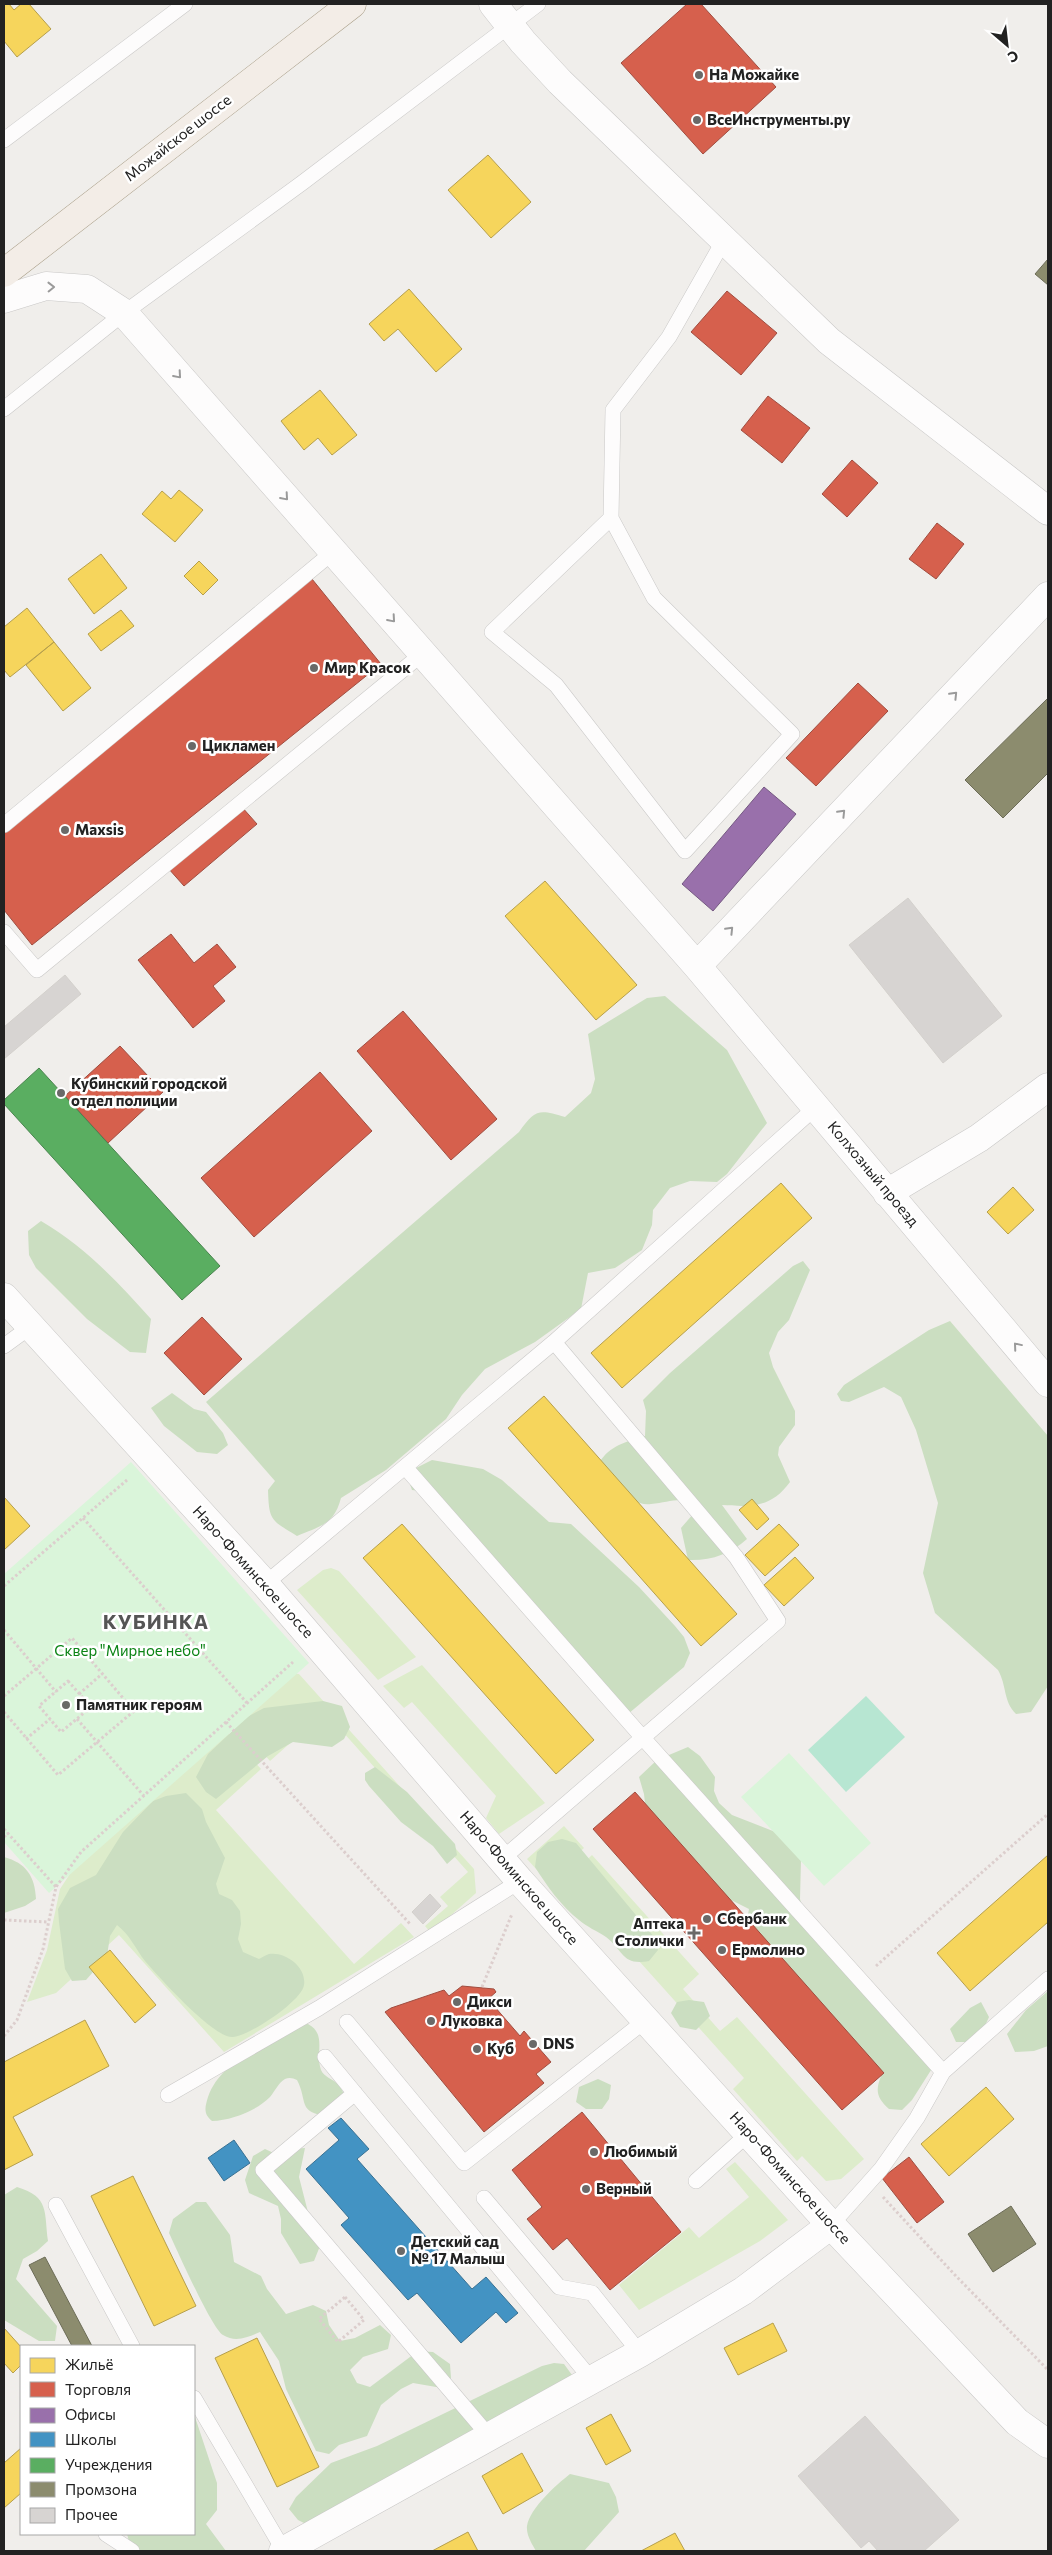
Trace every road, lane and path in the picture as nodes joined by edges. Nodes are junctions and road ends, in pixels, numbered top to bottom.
1 (185, 4) edge
2 (352, 4) edge
3 (493, 4) edge
4 (538, 4) edge
5 (509, 26) junction
6 (4, 140) edge
7 (724, 240) junction
8 (4, 273) edge
9 (4, 299) edge
10 (124, 313) junction
11 (4, 409) edge
12 (1048, 511) edge
13 (611, 518) junction
14 (333, 552) junction
15 (1048, 596) edge
16 (422, 654) junction
17 (4, 825) edge
18 (4, 932) edge
19 (697, 966) junction
20 (1048, 1087) edge
21 (816, 1107) junction
22 (887, 1193) junction
23 (4, 1297) edge
24 (30, 1327) junction
25 (554, 1342) junction
26 (4, 1346) edge
27 (1048, 1383) edge
28 (405, 1467) junction
29 (127, 1480) dead end
30 (83, 1518) junction
31 (264, 1584) junction
32 (4, 1586) edge
33 (4, 1630) edge
34 (293, 1662) dead end
35 (37, 1669) junction
36 (102, 1674) junction
37 (56, 1692) junction
38 (79, 1694) junction
39 (4, 1696) edge
40 (247, 1704) junction
41 (4, 1712) edge
42 (77, 1718) junction
43 (50, 1719) junction
44 (226, 1722) junction
45 (643, 1738) junction
46 (26, 1739) junction
47 (97, 1742) junction
48 (144, 1796) junction
49 (1048, 1814) edge
50 (4, 1829) edge
51 (8, 1834) junction
52 (4, 1837) edge
53 (502, 1859) junction
54 (520, 1881) junction
55 (56, 1887) junction
56 (515, 1908) dead end
57 (4, 1920) edge
58 (48, 1922) junction
59 (426, 1941) junction
60 (862, 1979) junction
61 (1048, 1979) edge
62 (482, 1987) dead end
63 (646, 2020) junction
64 (347, 2022) dead end
65 (4, 2036) edge
66 (325, 2057) dead end
67 (943, 2072) junction
68 (355, 2093) junction
69 (168, 2095) dead end
70 (749, 2133) junction
71 (696, 2181) dead end
72 (869, 2182) junction
73 (484, 2198) dead end
74 (56, 2205) dead end
75 (831, 2225) junction
76 (345, 2297) joint
77 (131, 2345) edge
78 (640, 2353) junction
79 (1048, 2370) edge
80 (592, 2380) junction
81 (195, 2400) edge
82 (490, 2436) junction
83 (1048, 2444) edge
84 (108, 2535) edge
85 (132, 2551) edge
86 (284, 2551) edge

1 - 6 lane
2 - 8 main road, Можайское шоссе
3 - 5 street
4 - 5 lane
5 - 7 street
5 - 10 lane
7 - 12 street
7 - 13 lane
9 -> 10 street, Колхозный проезд
10 - 11 lane
10 -> 14 street, Колхозный проезд
13 - 13 lane
14 -> 16 street, Колхозный проезд
14 - 17 lane
19 -> 15 street
16 - 18 lane
16 - 19 street, Колхозный проезд
19 - 21 street, Колхозный проезд
20 - 22 street
21 - 22 street, Колхозный проезд
21 - 25 lane
27 -> 22 street, Колхозный проезд
23 - 24 street, Наро-Фоминское шоссе
24 - 26 lane
24 - 31 street, Наро-Фоминское шоссе
25 - 28 lane
25 - 45 lane
28 - 31 lane
28 - 45 lane
29 - 30 path
30 - 32 path
30 - 40 path
31 - 53 street, Наро-Фоминское шоссе
33 - 35 path
34 - 40 path
35 - 36 path
35 - 37 path
35 - 39 path
36 - 38 path
36 - 47 path
37 - 38 path
37 - 43 path
38 - 42 path
40 - 44 path
41 - 46 path
42 - 43 path
42 - 47 path
43 - 46 path
44 - 48 path
44 - 59 path
45 - 53 lane
45 - 60 lane
46 - 47 path
47 - 48 path
48 - 55 path
49 - 60 path
50 - 51 path
51 - 52 path
51 - 55 path
53 - 54 street, Наро-Фоминское шоссе
54 - 59 lane
54 - 63 street, Наро-Фоминское шоссе
55 - 58 path
56 - 62 path
57 - 58 path
58 - 65 path
59 - 69 lane
60 - 67 lane
61 - 67 lane
63 - 64 lane
63 - 70 street, Наро-Фоминское шоссе
66 - 68 lane
67 - 72 lane
68 - 80 lane
68 - 82 lane
70 - 71 lane
70 - 75 street, Наро-Фоминское шоссе
72 - 75 lane
72 - 79 path
73 - 78 lane
74 - 77 lane
75 - 78 street
75 - 83 street, Наро-Фоминское шоссе
76 - 76 path
78 - 80 street
80 - 82 street
81 - 86 lane
82 - 86 street
84 - 85 lane

